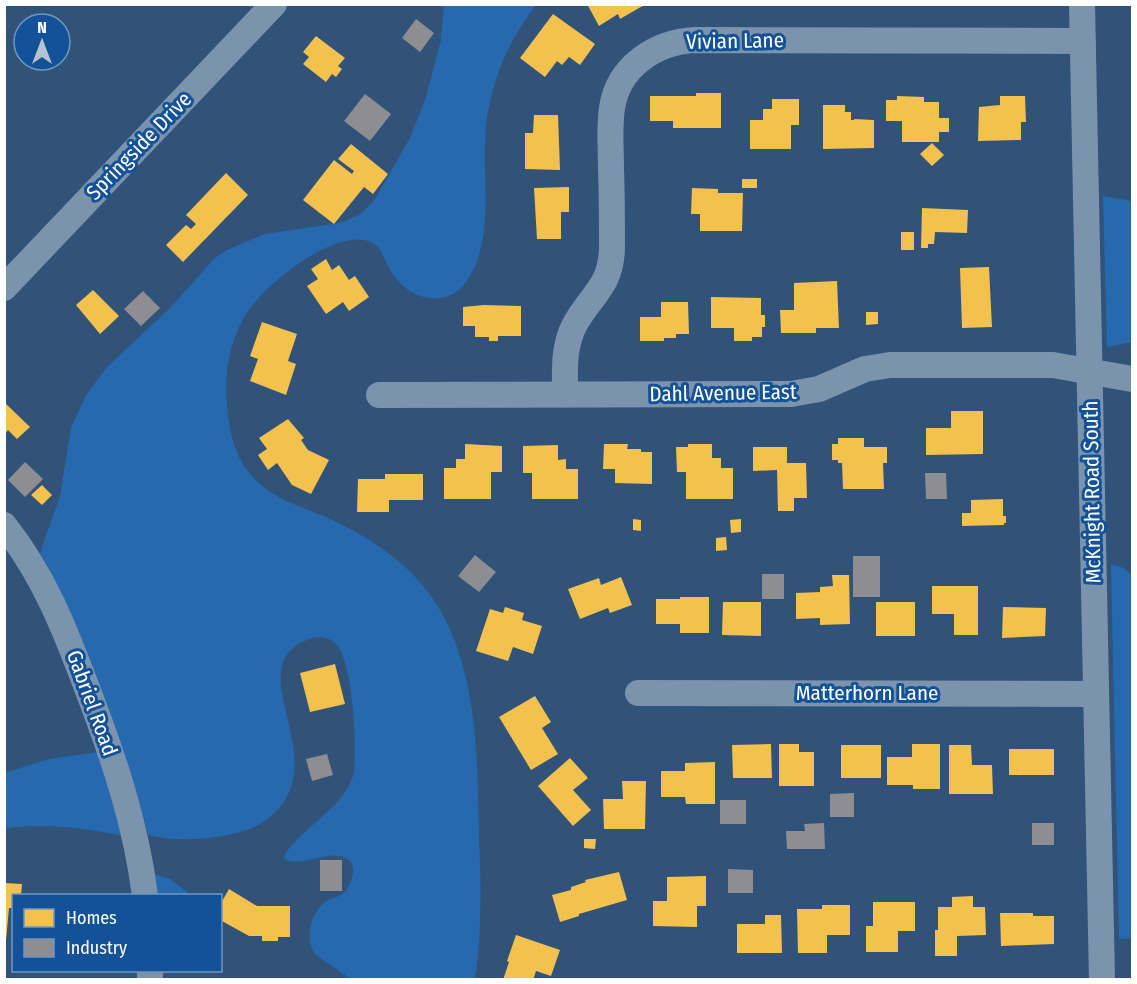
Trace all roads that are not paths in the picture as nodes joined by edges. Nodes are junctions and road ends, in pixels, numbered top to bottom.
1 (274, 4) edge
2 (1082, 4) edge
3 (1083, 41) junction
4 (4, 288) edge
5 (1090, 372) junction
6 (1132, 379) edge
7 (379, 395) dead end
8 (565, 395) junction
9 (4, 525) edge
10 (638, 693) dead end
11 (1096, 694) junction
12 (145, 894) edge
13 (1102, 980) edge

1 - 4 street, Springside Drive
2 - 3 street, McKnight Road South
3 - 5 street, McKnight Road South
3 - 8 street, Vivian Lane
5 - 6 street, Dahl Avenue East
5 - 8 street, Dahl Avenue East
5 - 11 street, McKnight Road South
7 - 8 street, Dahl Avenue East
9 - 12 street, Gabriel Road
10 - 11 street, Matterhorn Lane
11 - 13 street, McKnight Road South

